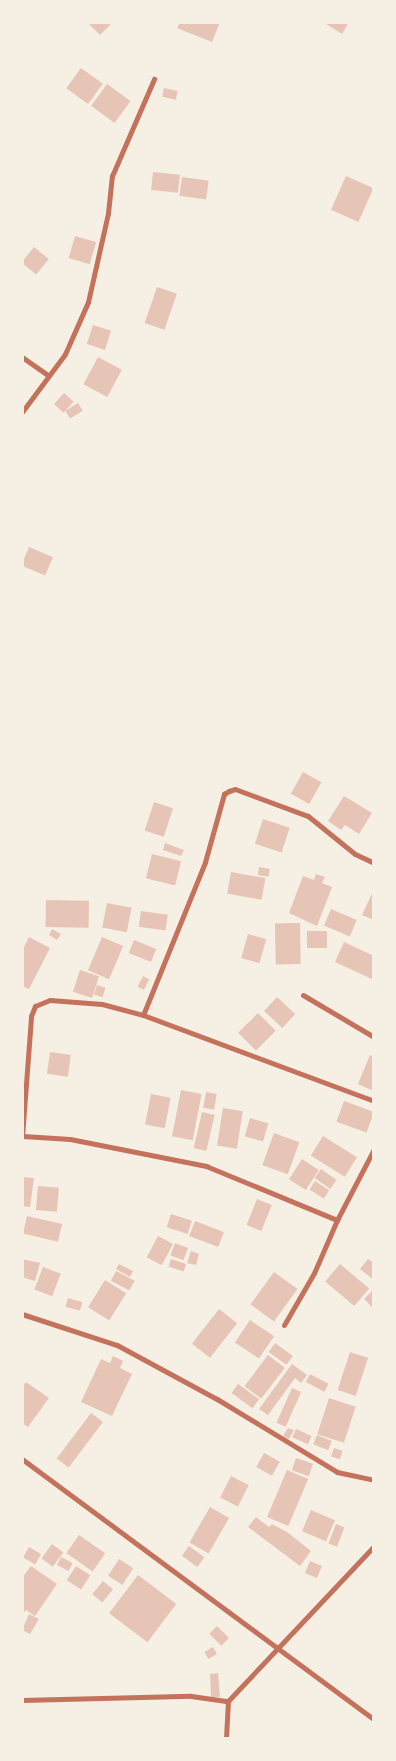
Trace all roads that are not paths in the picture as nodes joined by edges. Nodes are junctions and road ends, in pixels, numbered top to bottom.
1 (154, 79) dead end
2 (22, 357) edge
3 (48, 375) junction
4 (22, 412) edge
5 (374, 863) edge
6 (303, 995) dead end
7 (143, 1015) junction
8 (374, 1037) edge
9 (374, 1102) edge
10 (23, 1137) edge
11 (374, 1149) edge
12 (337, 1220) junction
13 (22, 1314) edge
14 (284, 1325) dead end
15 (22, 1458) edge
16 (374, 1480) edge
17 (374, 1546) edge
18 (277, 1646) junction
19 (22, 1700) edge
20 (228, 1702) junction
21 (374, 1718) edge
22 (226, 1738) edge

1 - 3 street
2 - 3 street
3 - 4 street
5 - 7 street
6 - 8 street
7 - 9 street
7 - 10 street
10 - 12 street
11 - 12 street
12 - 14 street
13 - 16 street
15 - 18 street
17 - 18 street
18 - 20 street
18 - 21 street
19 - 20 street
20 - 22 street

